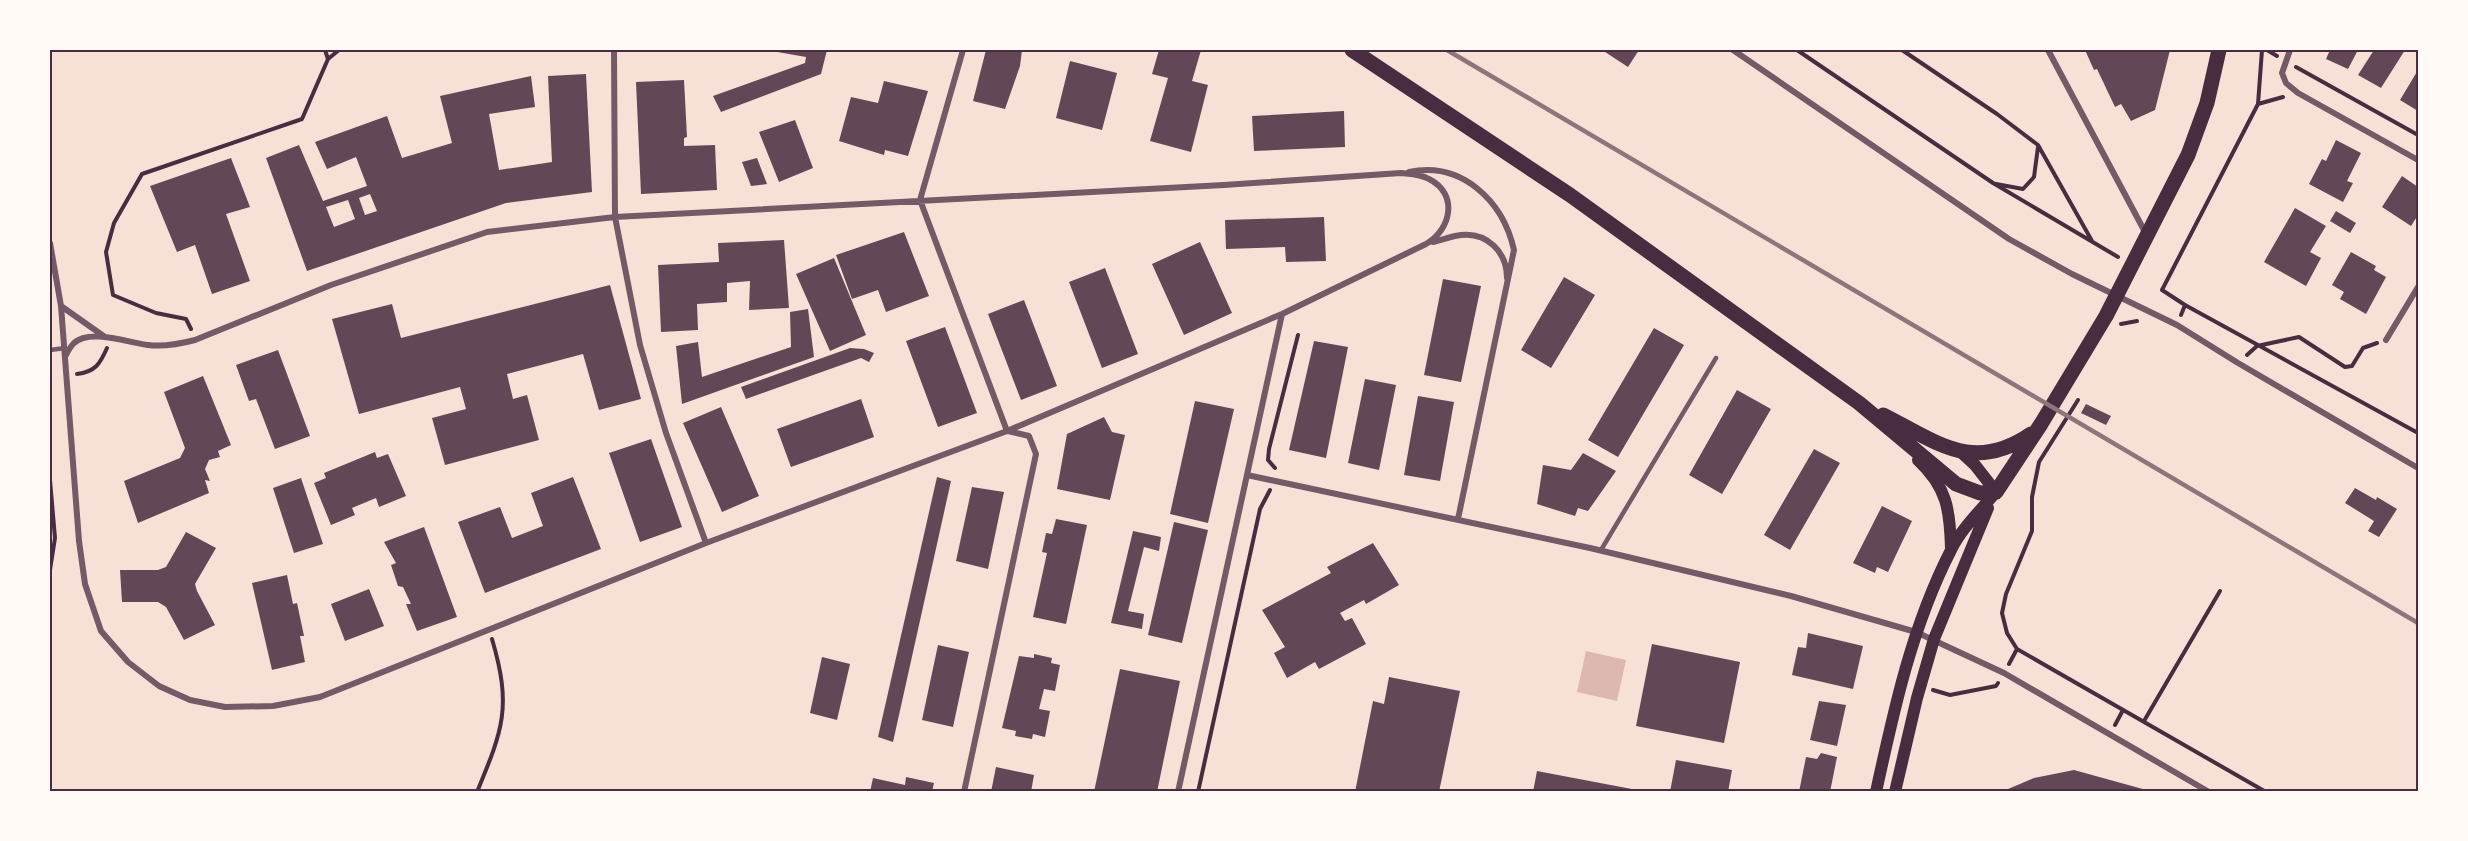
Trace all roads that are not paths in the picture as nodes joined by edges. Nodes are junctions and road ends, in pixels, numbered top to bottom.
1 (614, 50) edge
2 (963, 50) edge
3 (1352, 50) edge
4 (1733, 50) edge
5 (2048, 50) edge
6 (2219, 50) edge
7 (2290, 50) edge
8 (2418, 160) edge
9 (1401, 173) junction
10 (920, 200) junction
11 (615, 217) junction
12 (2147, 235) junction
13 (50, 243) edge
14 (1426, 244) junction
15 (2418, 286) edge
16 (2117, 295) junction
17 (1505, 296) junction
18 (61, 306) junction
19 (1282, 314) junction
20 (106, 337) junction
21 (2386, 340) road end
22 (50, 350) edge
23 (65, 351) junction
24 (1716, 358) dead end
25 (1859, 403) junction
26 (1007, 431) junction
27 (2036, 431) junction
28 (1961, 452) junction
29 (2418, 468) edge
30 (1247, 475) junction
31 (1996, 492) junction
32 (1458, 519) junction
33 (706, 543) junction
34 (1952, 548) junction
35 (1601, 550) junction
36 (1916, 632) junction
37 (1934, 639) junction
38 (964, 792) edge
39 (1178, 792) edge
40 (1876, 792) edge
41 (1895, 792) edge
42 (2209, 792) edge

1 - 11 street
2 - 10 street
3 - 25 main road
4 - 16 street
5 - 12 street
6 - 12 main road
7 - 8 street
9 - 10 street
9 - 14 street
9 - 17 street
10 - 11 street
10 - 26 street
11 - 20 street
11 - 33 street
12 - 16 main road
13 - 18 street
14 - 17 street
14 - 19 street
15 - 21 street
16 - 27 main road
16 - 29 street
17 - 32 street
18 - 20 street
18 - 23 street
19 - 26 street
19 - 30 street
20 - 23 street
22 - 23 lane
23 - 33 street
24 - 35 lane
25 - 28 main road
25 - 31 main road
25 - 34 main road
26 - 33 street
26 - 38 street
27 - 28 main road
27 - 31 main road
28 - 31 main road
30 - 32 street
30 - 39 street
31 - 34 main road
31 - 37 main road
32 - 35 street
34 - 36 main road
35 - 36 street
36 - 37 street
36 - 40 main road
37 - 41 main road
37 - 42 street

